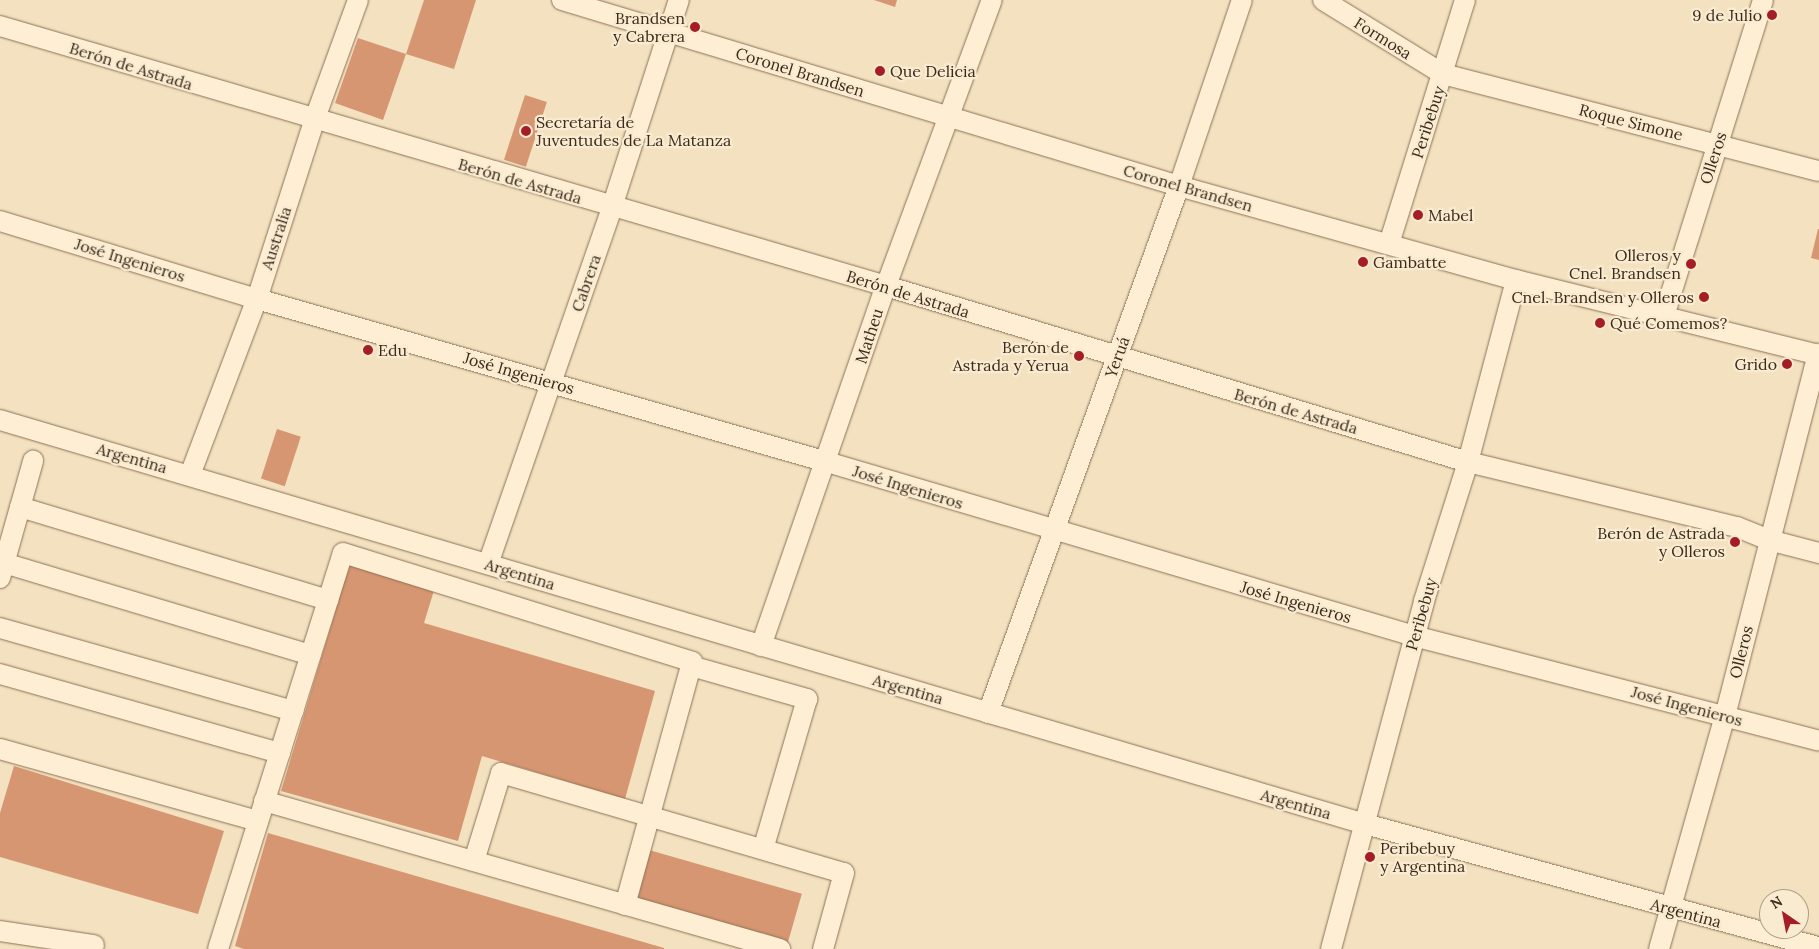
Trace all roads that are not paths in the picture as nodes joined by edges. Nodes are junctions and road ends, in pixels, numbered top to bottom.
1 (358, 0) edge
2 (562, 0) edge
3 (678, 0) edge
4 (992, 0) edge
5 (1242, 0) edge
6 (1323, 0) edge
7 (1465, 0) edge
8 (1762, 0) edge
9 (0, 26) edge
10 (668, 31) junction
11 (1443, 74) junction
12 (950, 118) junction
13 (314, 121) junction
14 (1718, 145) junction
15 (1819, 171) edge
16 (1179, 186) junction
17 (612, 207) junction
18 (0, 221) edge
19 (1388, 244) junction
20 (1516, 280) junction
21 (886, 286) junction
22 (256, 299) junction
23 (1664, 316) junction
24 (1819, 355) edge
25 (1116, 358) junction
26 (551, 382) junction
27 (0, 420) edge
28 (33, 461) dead end
29 (827, 462) junction
30 (1468, 462) junction
31 (190, 475) junction
32 (20, 507) junction
33 (1054, 531) junction
34 (1769, 540) junction
35 (1819, 553) edge
36 (488, 564) junction
37 (2, 571) edge
38 (328, 600) junction
39 (0, 628) edge
40 (1414, 636) junction
41 (762, 646) junction
42 (310, 655) junction
43 (691, 666) junction
44 (0, 674) edge
45 (293, 711) junction
46 (988, 713) junction
47 (1725, 716) junction
48 (1819, 741) edge
49 (0, 749) edge
50 (280, 753) junction
51 (264, 801) junction
52 (649, 816) junction
53 (258, 821) junction
54 (1365, 824) junction
55 (763, 849) junction
56 (474, 861) junction
57 (624, 904) junction
58 (1671, 909) junction
59 (0, 931) edge
60 (94, 945) dead end
61 (1819, 947) edge
62 (218, 949) edge
63 (780, 949) edge
64 (823, 949) edge
65 (1331, 949) edge
66 (1659, 949) edge

1 - 13 street, Australia
2 - 10 street, Coronel Brandsen
3 - 10 street, Cabrera
4 - 12 street, Matheu
5 - 16 street, Yeruá
6 - 11 street, Formosa
7 - 11 street, Peribebuy
8 - 14 street, Olleros
9 - 13 street, Berón de Astrada
10 - 12 street, Coronel Brandsen
10 - 17 street, Cabrera
11 - 14 street, Roque Simone
11 - 19 street, Peribebuy
12 - 16 street, Coronel Brandsen
12 - 21 street, Matheu
13 - 17 street, Berón de Astrada
13 - 22 street, Australia
14 - 15 street, Roque Simone
14 - 23 street, Olleros
16 - 19 street, Coronel Brandsen
16 - 25 street, Yeruá
17 - 21 street, Berón de Astrada
17 - 26 street, Cabrera
18 - 22 street, José Ingenieros
19 - 20 street, Coronel Brandsen
20 - 23 street, Coronel Brandsen
20 - 30 street, Peribebuy
21 - 25 street, Berón de Astrada
21 - 29 street, Matheu
22 - 26 street, José Ingenieros
22 - 31 street, Australia
23 - 24 street, Coronel Brandsen
24 - 34 street, Olleros
25 - 30 street, Berón de Astrada
25 - 33 street, Yeruá
26 - 29 street, José Ingenieros
26 - 36 street, Cabrera
27 - 31 street, Argentina
28 - 32 street
29 - 33 street, José Ingenieros
29 - 41 street, Matheu
30 - 34 street, Berón de Astrada
30 - 40 street, Peribebuy
31 - 36 street, Argentina
32 - 37 street
32 - 38 street
33 - 40 street, José Ingenieros
33 - 46 street, Yeruá
34 - 35 street, Berón de Astrada
34 - 47 street, Olleros
36 - 41 street, Argentina
37 - 42 street
38 - 42 street
38 - 43 street
39 - 45 street
40 - 47 street, José Ingenieros
40 - 54 street, Peribebuy
41 - 46 street, Argentina
42 - 45 street
43 - 52 street
43 - 55 street
44 - 50 street
45 - 50 street
46 - 54 street, Argentina
47 - 48 street, José Ingenieros
47 - 58 street, Olleros
49 - 53 street
50 - 51 street
51 - 53 street
51 - 56 street
52 - 55 street
52 - 56 street
52 - 57 street
53 - 62 street
54 - 58 street, Argentina
54 - 65 street, Peribebuy
55 - 64 street
56 - 57 street
57 - 63 street
58 - 61 street, Argentina
58 - 66 street, Olleros
59 - 60 street

